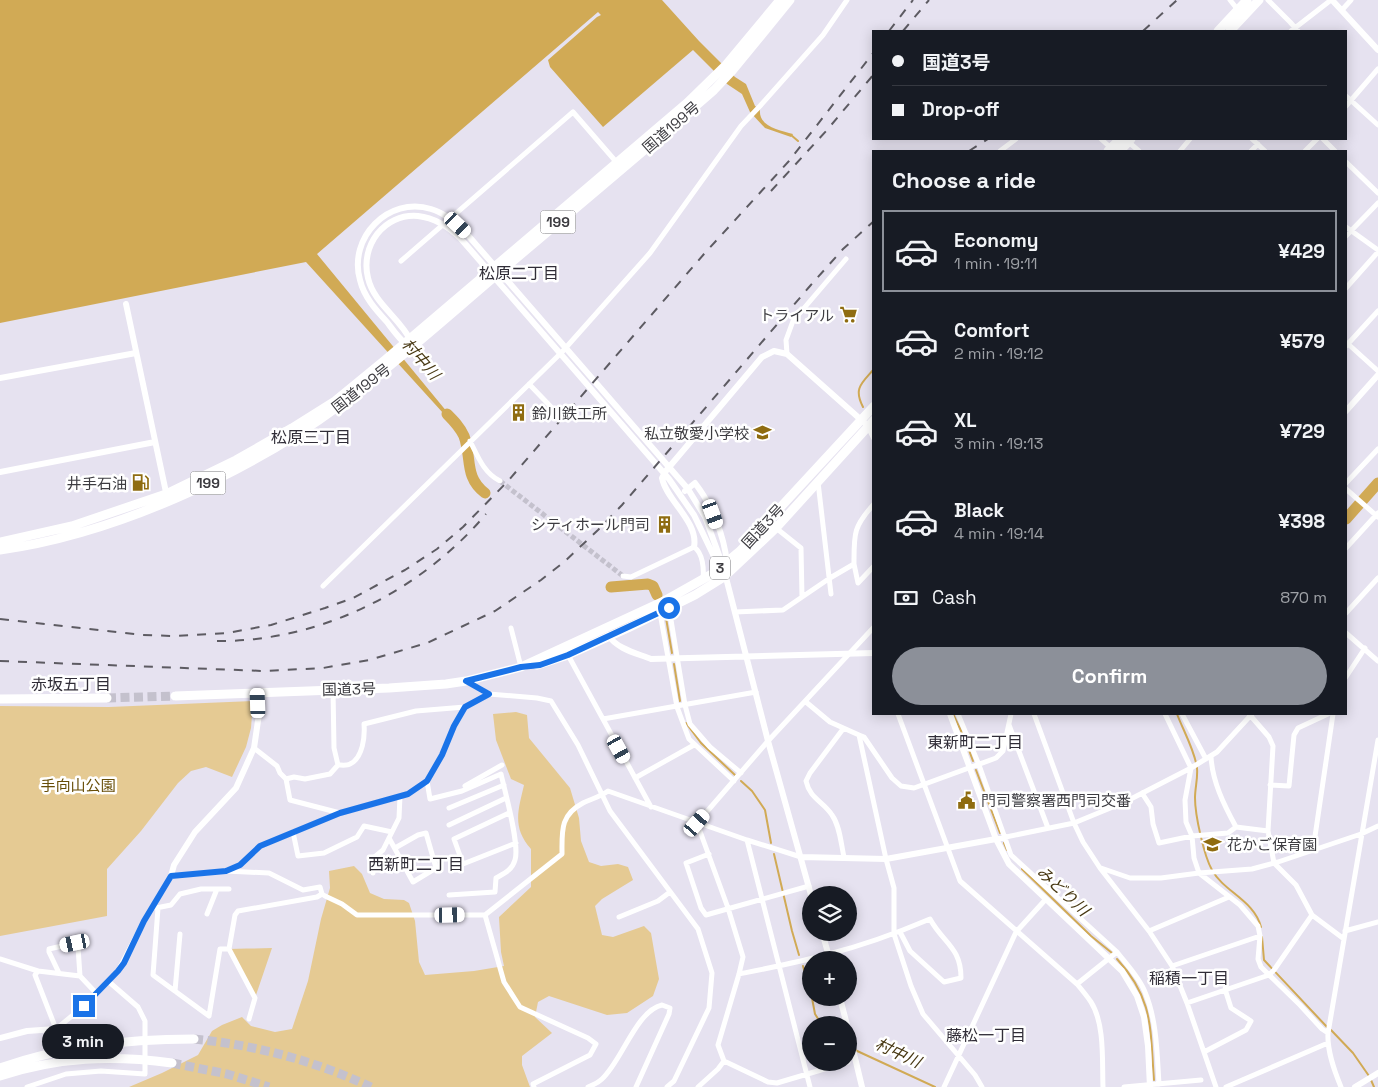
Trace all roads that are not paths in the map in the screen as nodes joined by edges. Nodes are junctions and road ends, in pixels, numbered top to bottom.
1 (780, 0) edge
2 (790, 0) edge
3 (847, 0) edge
4 (1230, 0) edge
5 (1247, 0) edge
6 (1259, 0) edge
7 (1268, 0) edge
8 (1332, 0) edge
9 (1352, 0) edge
10 (1342, 10) junction
11 (1241, 12) junction
12 (1219, 30) edge
13 (1231, 30) edge
14 (1295, 30) edge
15 (1378, 50) edge
16 (729, 68) junction
17 (1378, 69) edge
18 (1347, 97) edge
19 (1351, 100) junction
20 (1347, 105) edge
21 (1378, 125) edge
22 (1015, 140) edge
23 (1102, 140) edge
24 (1126, 140) edge
25 (1189, 140) edge
26 (1253, 140) edge
27 (1316, 140) edge
28 (1324, 140) edge
29 (1258, 144) junction
30 (1001, 150) edge
31 (1113, 150) edge
32 (1138, 150) edge
33 (1181, 150) edge
34 (1252, 150) edge
35 (1264, 150) edge
36 (1306, 150) edge
37 (1334, 150) edge
38 (1347, 163) edge
39 (619, 166) junction
40 (1378, 193) edge
41 (1378, 203) edge
42 (1348, 231) edge
43 (1378, 251) edge
44 (846, 259) dead end
45 (401, 261) dead end
46 (1347, 287) edge
47 (126, 304) dead end
48 (1378, 311) edge
49 (1347, 344) edge
50 (405, 346) junction
51 (136, 353) junction
52 (787, 354) junction
53 (1378, 373) edge
54 (0, 378) edge
55 (529, 384) junction
56 (554, 410) dead end
57 (1347, 410) edge
58 (867, 422) edge
59 (470, 441) junction
60 (154, 442) junction
61 (1378, 449) edge
62 (0, 472) edge
63 (500, 481) tunnel mouth
64 (818, 482) junction
65 (1347, 483) edge
66 (1347, 490) edge
67 (167, 497) junction
68 (675, 500) junction
69 (872, 506) edge
70 (1377, 515) edge
71 (776, 528) junction
72 (0, 542) edge
73 (694, 547) junction
74 (1347, 547) edge
75 (0, 550) edge
76 (854, 564) junction
77 (723, 568) junction
78 (872, 568) edge
79 (623, 576) dead end
80 (830, 578) junction
81 (1378, 578) edge
82 (703, 579) junction
83 (323, 586) dead end
84 (831, 594) dead end
85 (802, 597) junction
86 (669, 608) junction
87 (735, 612) junction
88 (1347, 612) edge
89 (660, 613) junction
90 (512, 628) dead end
91 (872, 629) edge
92 (607, 633) junction
93 (1347, 634) edge
94 (1365, 648) junction
95 (851, 653) junction
96 (872, 653) edge
97 (568, 655) junction
98 (747, 657) junction
99 (667, 658) junction
100 (677, 658) junction
101 (1378, 661) edge
102 (521, 667) junction
103 (1347, 675) edge
104 (466, 681) junction
105 (333, 689) junction
106 (258, 692) junction
107 (756, 692) junction
108 (489, 694) junction
109 (175, 696) tunnel mouth
110 (107, 698) tunnel mouth
111 (0, 699) edge
112 (806, 702) junction
113 (685, 705) junction
114 (465, 707) junction
115 (676, 707) junction
116 (898, 715) edge
117 (950, 715) edge
118 (958, 715) edge
119 (1011, 715) edge
120 (1034, 715) edge
121 (1165, 715) edge
122 (1183, 715) edge
123 (1249, 715) edge
124 (1251, 715) edge
125 (1326, 715) edge
126 (1333, 715) edge
127 (602, 719) junction
128 (1008, 722) junction
129 (843, 729) junction
130 (860, 735) junction
131 (1378, 740) edge
132 (768, 741) junction
133 (694, 745) junction
134 (254, 748) junction
135 (1208, 757) junction
136 (979, 764) junction
137 (338, 765) junction
138 (502, 765) dead end
139 (970, 767) junction
140 (1191, 768) junction
141 (741, 773) junction
142 (286, 778) junction
143 (635, 778) junction
144 (427, 781) junction
145 (734, 781) junction
146 (924, 784) junction
147 (504, 785) junction
148 (1270, 785) junction
149 (453, 793) junction
150 (1142, 793) junction
151 (400, 796) junction
152 (602, 796) junction
153 (506, 798) junction
154 (651, 807) junction
155 (449, 808) dead end
156 (340, 813) junction
157 (509, 813) junction
158 (697, 823) junction
159 (1074, 823) junction
160 (449, 824) dead end
161 (1378, 826) edge
162 (1236, 827) junction
163 (1048, 828) junction
164 (1268, 831) junction
165 (293, 832) junction
166 (392, 832) junction
167 (1361, 834) junction
168 (1192, 836) junction
169 (1005, 837) junction
170 (389, 838) junction
171 (996, 839) junction
172 (747, 840) junction
173 (516, 842) junction
174 (947, 847) junction
175 (395, 848) dead end
176 (1313, 850) junction
177 (709, 854) junction
178 (801, 857) junction
179 (844, 857) junction
180 (886, 859) junction
181 (1274, 863) junction
182 (1100, 868) junction
183 (226, 871) junction
184 (373, 872) dead end
185 (1199, 873) junction
186 (171, 876) junction
187 (809, 886) edge
188 (802, 888) edge
189 (217, 889) junction
190 (229, 889) dead end
191 (670, 892) junction
192 (322, 894) junction
193 (449, 895) dead end
194 (1229, 897) junction
195 (1046, 899) junction
196 (762, 900) junction
197 (158, 908) junction
198 (728, 908) junction
199 (151, 910) junction
200 (207, 914) dead end
201 (485, 914) junction
202 (1312, 915) junction
203 (618, 917) dead end
204 (1378, 922) edge
205 (1149, 931) junction
206 (1345, 931) junction
207 (900, 932) junction
208 (1016, 932) junction
209 (180, 934) dead end
210 (894, 934) junction
211 (1260, 936) junction
212 (1344, 939) junction
213 (229, 949) junction
214 (846, 951) edge
215 (1117, 952) junction
216 (0, 959) edge
217 (1109, 959) junction
218 (802, 962) edge
219 (779, 966) junction
220 (1172, 966) junction
221 (38, 971) junction
222 (59, 973) junction
223 (739, 974) junction
224 (1269, 975) junction
225 (80, 976) junction
226 (108, 981) junction
227 (1077, 984) junction
228 (1226, 990) junction
229 (175, 992) junction
230 (96, 993) junction
231 (1187, 1003) junction
232 (249, 1019) dead end
233 (56, 1030) junction
234 (1328, 1033) junction
235 (0, 1038) edge
236 (194, 1039) tunnel mouth
237 (1328, 1043) junction
238 (46, 1047) dead end
239 (79, 1048) junction
240 (1204, 1052) junction
241 (958, 1057) junction
242 (724, 1061) junction
243 (172, 1063) tunnel mouth
244 (0, 1068) edge
245 (817, 1071) edge
246 (856, 1071) edge
247 (807, 1074) junction
248 (1377, 1074) edge
249 (0, 1076) edge
250 (1200, 1080) dead end
251 (1159, 1084) junction
252 (1150, 1086) edge
253 (27, 1087) edge
254 (534, 1087) edge
255 (588, 1087) edge
256 (636, 1087) edge
257 (668, 1087) edge
258 (698, 1087) edge
259 (810, 1087) edge
260 (862, 1087) edge
261 (944, 1087) edge
262 (982, 1087) edge
263 (1103, 1087) edge
264 (1124, 1087) edge
265 (1216, 1087) edge
266 (1226, 1087) edge
267 (1341, 1087) edge
268 (1355, 1087) edge

1 - 16 highway, 国道199号 / 199
2 - 16 highway, 国道199号 / 199
3 - 55 street
4 - 11 street
5 - 11 highway
6 - 11 highway
7 - 14 street
8 - 10 street
8 - 14 street
9 - 10 street
10 - 15 street
11 - 12 highway
11 - 13 highway
16 - 39 highway, 国道199号 / 199
17 - 19 street
18 - 19 street
19 - 20 street
19 - 21 street
22 - 30 street
23 - 31 street
24 - 31 highway
24 - 32 street
25 - 33 street
26 - 29 street
27 - 36 street
28 - 37 street
29 - 34 street
29 - 35 street
38 - 40 street
39 - 45 street
39 - 50 highway, 国道199号 / 199
41 - 42 street
42 - 43 street
43 - 46 street
44 - 52 street
47 - 51 street
48 - 49 street
49 - 53 street
50 - 67 highway, 国道199号 / 199
50 - 77 street
50 - 77 street
51 - 54 street
51 - 60 street
52 - 58 street
52 - 68 street
53 - 57 street
55 - 56 street
55 - 59 street
58 - 64 highway, 国道3号 / 3
58 - 77 highway, 国道3号 / 3
59 - 63 street
59 - 83 street
60 - 62 street
60 - 67 street
61 - 65 street
64 - 71 highway, 国道3号 / 3
64 - 80 street
66 - 70 street
67 - 72 highway, 国道199号 / 199
67 - 75 highway, 国道199号 / 199
68 - 73 street
68 - 77 street
69 - 76 street
70 - 74 street
71 - 77 highway, 国道3号 / 3
71 - 85 street
73 - 79 street
73 - 82 street
76 - 78 street
76 - 80 street
77 - 82 highway, 国道3号 / 3
77 - 86 highway, 国道3号 / 3
77 - 87 street
80 - 84 street
80 - 85 street
81 - 88 street
82 - 92 highway, 国道3号 / 3
85 - 87 street
86 - 89 highway, 国道3号 / 3
86 - 100 street
87 - 98 street
89 - 92 highway, 国道3号 / 3
89 - 99 street
90 - 102 street
91 - 95 street
92 - 97 highway, 国道3号 / 3
92 - 99 street
92 - 102 highway, 国道3号 / 3
93 - 94 street
94 - 101 street
94 - 103 street
95 - 96 street
95 - 98 street
95 - 112 street
97 - 102 highway, 国道3号 / 3
97 - 127 street
98 - 100 street
98 - 107 street
99 - 100 street
99 - 115 street
100 - 113 street
102 - 104 highway, 国道3号 / 3
104 - 105 highway, 国道3号 / 3
104 - 108 street
105 - 106 highway, 国道3号 / 3
105 - 137 street
106 - 109 highway, 国道3号 / 3
106 - 134 street
107 - 113 street
107 - 132 street
108 - 114 street
108 - 152 street
110 - 111 highway
112 - 129 street
112 - 132 street
113 - 115 street
113 - 141 street
114 - 137 street
114 - 144 street
115 - 127 street
115 - 133 street
116 - 146 street
117 - 139 street
118 - 136 street
119 - 128 street
120 - 159 street
121 - 140 street
122 - 135 street
123 - 135 street
124 - 148 street
125 - 148 street
126 - 176 street
127 - 143 street
128 - 136 street
128 - 163 street
129 - 130 street
129 - 179 street
130 - 146 street
130 - 180 street
131 - 167 street
132 - 141 street
132 - 178 street
133 - 143 street
133 - 145 street
134 - 142 street
134 - 186 street
135 - 140 street
135 - 162 street
136 - 139 street
136 - 169 street
137 - 142 street
138 - 149 street
139 - 146 street
139 - 171 street
140 - 150 street
140 - 168 street
141 - 145 street
142 - 156 street
143 - 154 street
144 - 149 street
144 - 151 street
145 - 158 street
146 - 174 street
147 - 149 street
147 - 153 street
147 - 155 street
148 - 164 street
150 - 159 street
150 - 168 street
151 - 156 street
151 - 166 street
152 - 154 street
152 - 191 street
152 - 201 street
153 - 157 street
153 - 160 street
154 - 158 street
156 - 165 street
157 - 173 street
157 - 173 street
158 - 172 street
158 - 177 street
159 - 163 street
159 - 182 street
161 - 167 street
162 - 164 street
162 - 168 street
163 - 169 street
164 - 181 street
165 - 166 street
165 - 183 street
166 - 170 street
167 - 176 street
167 - 206 street
168 - 185 street
169 - 171 street
169 - 215 street
170 - 175 street
170 - 184 street
171 - 174 street
171 - 195 street
172 - 178 street
172 - 196 street
173 - 193 street
174 - 180 street
174 - 208 street
176 - 181 street
177 - 198 street
177 - 198 street
178 - 179 street
178 - 187 street
179 - 180 street
180 - 210 street
181 - 185 street
181 - 202 street
182 - 185 street
182 - 205 street
183 - 186 street
183 - 192 street
185 - 194 street
186 - 199 street
188 - 196 street
189 - 190 street
189 - 197 street
189 - 200 street
191 - 203 street
191 - 257 street
192 - 201 street
192 - 213 street
194 - 205 street
194 - 211 street
195 - 208 street
195 - 217 street
196 - 198 street
196 - 219 street
197 - 199 street
197 - 229 street
198 - 223 street
199 - 226 street
201 - 254 street
202 - 212 street
202 - 224 street
204 - 206 street
205 - 220 street
206 - 212 street
207 - 207 street
207 - 210 street
208 - 227 street
208 - 241 street
209 - 229 street
210 - 214 street
210 - 241 street
211 - 220 street
211 - 224 street
212 - 234 street
213 - 229 street
213 - 232 street
215 - 217 street
215 - 251 street
216 - 221 street
217 - 227 street
217 - 252 street
218 - 219 street
219 - 223 street
219 - 247 street
220 - 231 street
221 - 222 street
221 - 233 street
222 - 225 street
222 - 225 street
223 - 242 street
224 - 228 street
224 - 234 street
225 - 230 street
226 - 230 street
226 - 253 street
227 - 263 street
228 - 231 street
228 - 240 street
230 - 233 street
231 - 240 street
233 - 235 street
234 - 237 street
236 - 239 highway
237 - 266 street
237 - 267 street
238 - 239 highway
239 - 244 highway
240 - 265 street
241 - 261 street
241 - 262 street
242 - 247 street
242 - 258 street
243 - 249 highway
245 - 247 street
246 - 260 street
247 - 259 street
248 - 268 street
250 - 251 street
251 - 252 street
252 - 264 street
255 - 256 street

